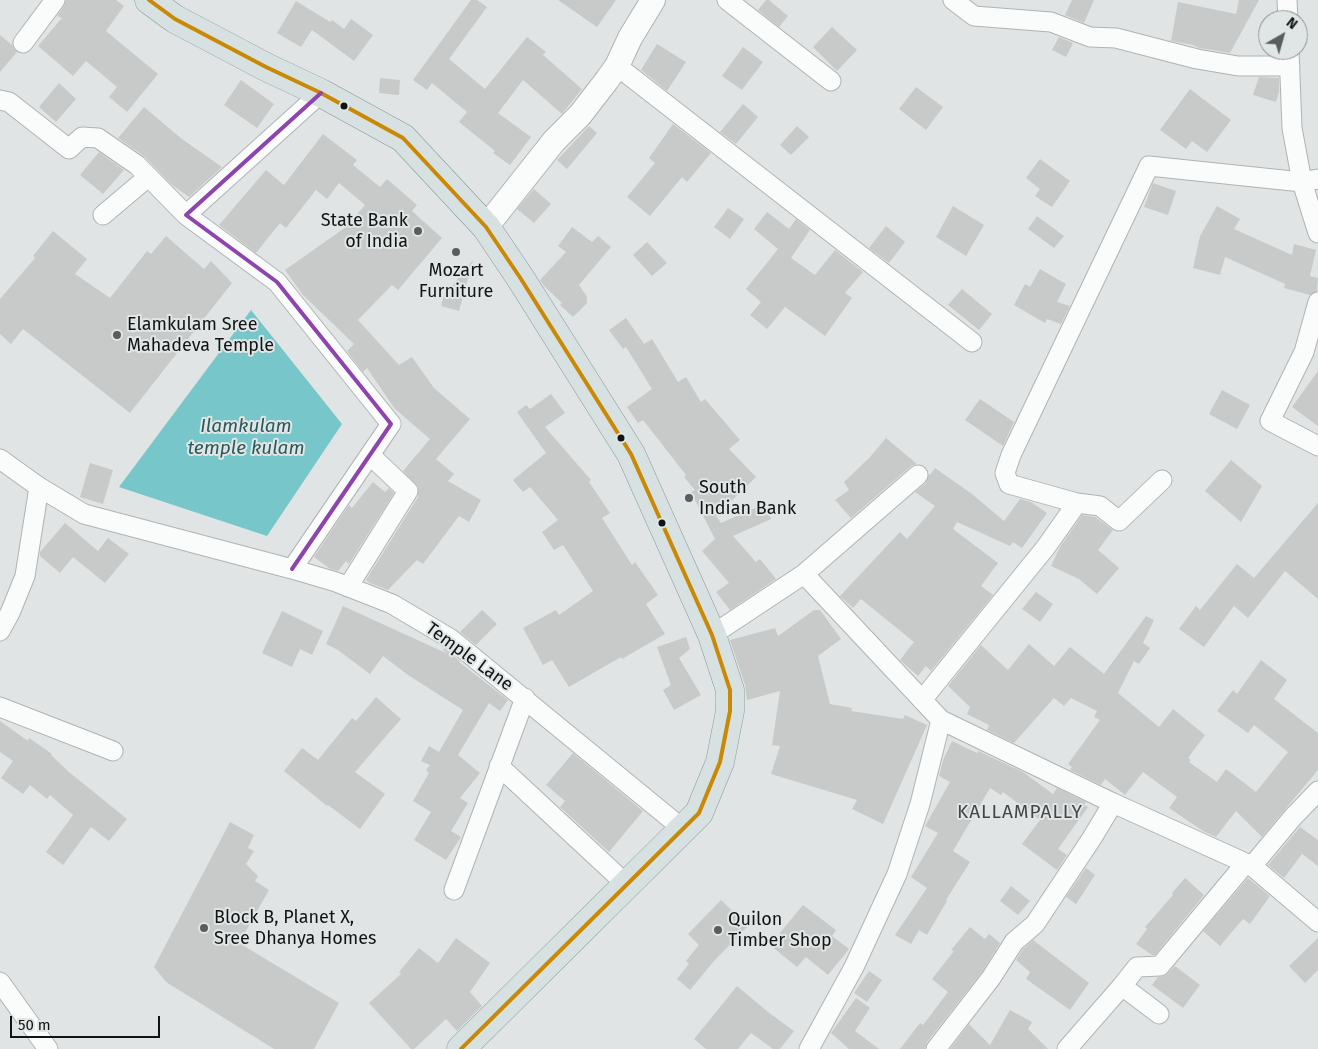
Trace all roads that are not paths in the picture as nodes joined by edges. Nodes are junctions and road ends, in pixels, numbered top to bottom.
1 (55, 0) edge
2 (149, 0) edge
3 (653, 0) edge
4 (727, 0) edge
5 (953, 0) edge
6 (23, 44) dead end
7 (1276, 60) edge
8 (1289, 60) edge
9 (618, 66) junction
10 (831, 81) dead end
11 (321, 93) junction
12 (0, 100) edge
13 (148, 176) junction
14 (1310, 181) edge
15 (103, 215) dead end
16 (186, 215) junction
17 (486, 226) junction
18 (1318, 233) edge
19 (1318, 302) edge
20 (972, 342) dead end
21 (1318, 446) edge
22 (370, 455) junction
23 (0, 460) edge
24 (918, 475) dead end
25 (1162, 480) dead end
26 (39, 487) junction
27 (1077, 503) junction
28 (292, 569) junction
29 (804, 574) junction
30 (348, 587) junction
31 (0, 631) edge
32 (712, 635) junction
33 (525, 698) junction
34 (922, 700) junction
35 (0, 707) edge
36 (941, 720) junction
37 (113, 751) dead end
38 (499, 766) junction
39 (1318, 792) edge
40 (1114, 803) junction
41 (683, 829) junction
42 (1248, 865) junction
43 (627, 885) junction
44 (454, 890) dead end
45 (1318, 922) edge
46 (0, 982) edge
47 (1122, 986) junction
48 (1159, 1014) dead end
49 (48, 1049) edge
50 (461, 1049) edge
51 (809, 1049) edge
52 (936, 1049) edge
53 (1067, 1049) edge

1 - 6 street
2 - 11 main road
3 - 9 street
4 - 10 street
5 - 7 street
8 - 14 street
9 - 17 street
9 - 20 street
11 - 16 street
11 - 17 main road
12 - 13 street
13 - 15 street
13 - 16 street
14 - 18 street
14 - 27 street
16 - 22 street
17 - 32 main road
19 - 21 street
22 - 28 street
22 - 30 street
23 - 26 street, Temple Lane
24 - 29 street
25 - 27 street
26 - 28 street, Temple Lane
26 - 31 street
27 - 34 street
28 - 30 street, Temple Lane
29 - 32 street
29 - 34 street
30 - 33 street, Temple Lane
32 - 41 main road
33 - 38 street
33 - 41 street, Temple Lane
34 - 36 street
35 - 37 street
36 - 40 street
36 - 51 street
38 - 43 street
38 - 44 street
39 - 42 street
40 - 42 street
40 - 52 street
41 - 43 main road
42 - 45 street
42 - 47 street
43 - 50 main road
46 - 49 street
47 - 48 street
47 - 53 street

